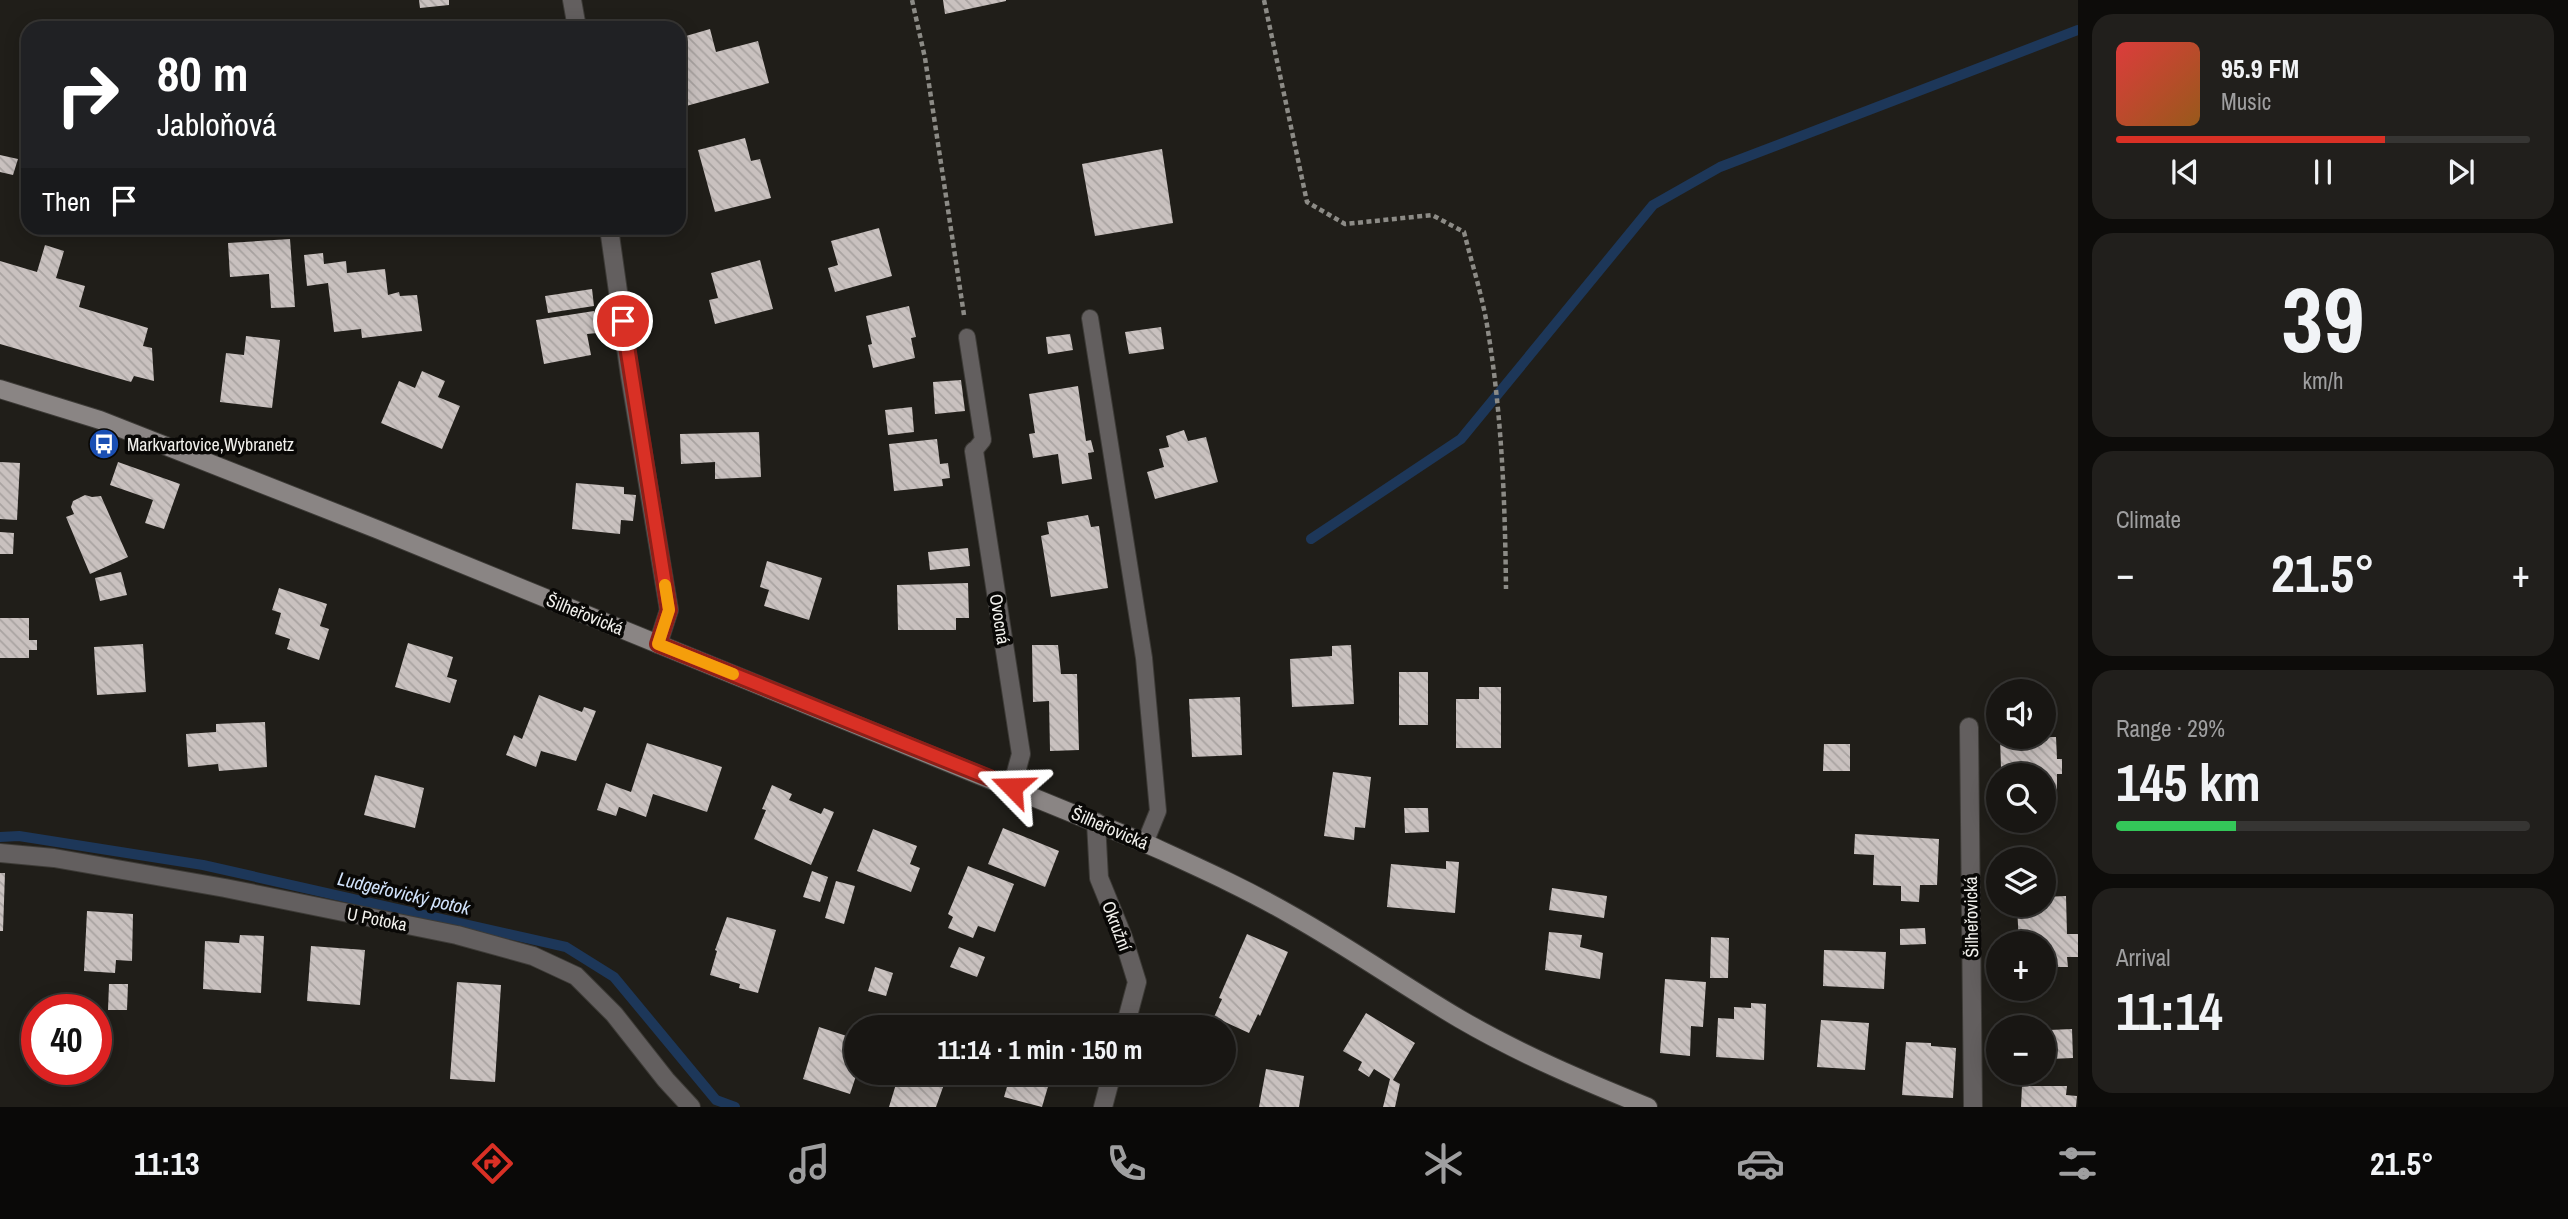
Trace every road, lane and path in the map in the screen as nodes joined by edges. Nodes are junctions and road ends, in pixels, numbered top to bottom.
1 (572, 0) edge
2 (912, 0) edge
3 (1264, 0) edge
4 (576, 21) edge
5 (611, 235) edge
6 (1090, 318) dead end
7 (967, 337) joint
8 (0, 389) edge
9 (974, 451) joint
10 (1506, 589) dead end
11 (658, 644) junction
12 (1969, 727) dead end
13 (1012, 787) junction
14 (1096, 822) junction
15 (1145, 843) junction
16 (0, 853) edge
17 (1128, 1015) edge
18 (1109, 1085) edge
19 (691, 1107) edge
20 (1103, 1107) edge
21 (1648, 1107) edge
22 (1973, 1107) edge

1 - 4 street
2 - 7 path
3 - 10 path
5 - 11 street
6 - 15 lane
7 - 9 lane
8 - 11 street, Šilheřovická
9 - 13 street, Ovocná
11 - 13 street, Šilheřovická
12 - 22 street, Šilheřovická
13 - 14 street, Šilheřovická
14 - 15 street, Šilheřovická
14 - 17 street, Okružní
15 - 21 street, Šilheřovická
16 - 19 street, U Potoka
18 - 20 street

